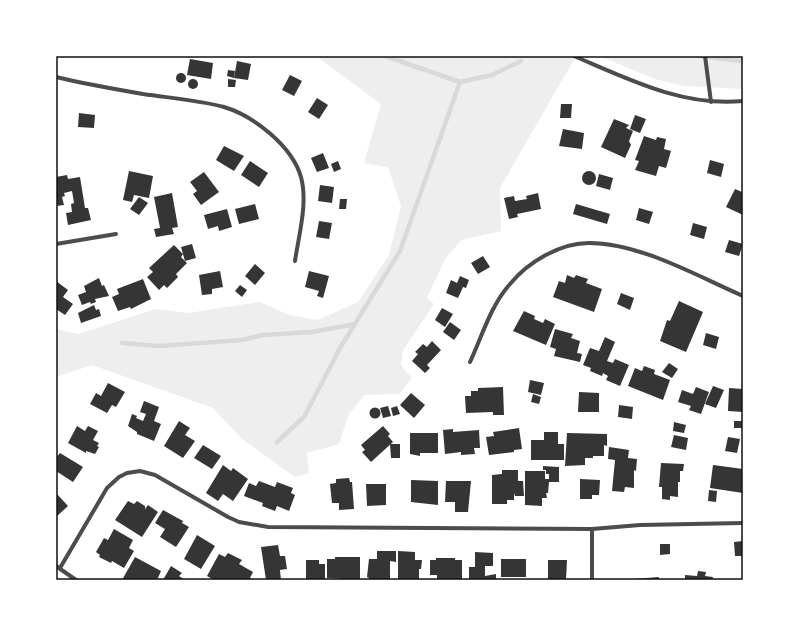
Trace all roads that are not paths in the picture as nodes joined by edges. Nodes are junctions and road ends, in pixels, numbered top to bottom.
1 (574, 56) edge
2 (705, 56) edge
3 (56, 77) edge
4 (743, 101) edge
5 (710, 102) junction
6 (116, 234) dead end
7 (56, 244) edge
8 (295, 261) dead end
9 (743, 296) edge
10 (470, 362) dead end
11 (743, 523) edge
12 (592, 529) junction
13 (58, 567) edge
14 (76, 580) edge
15 (592, 580) edge

1 - 5 street
2 - 5 street
3 - 8 street
4 - 5 street
6 - 7 street
9 - 10 street
11 - 12 street
12 - 13 street
12 - 15 street
13 - 14 street

